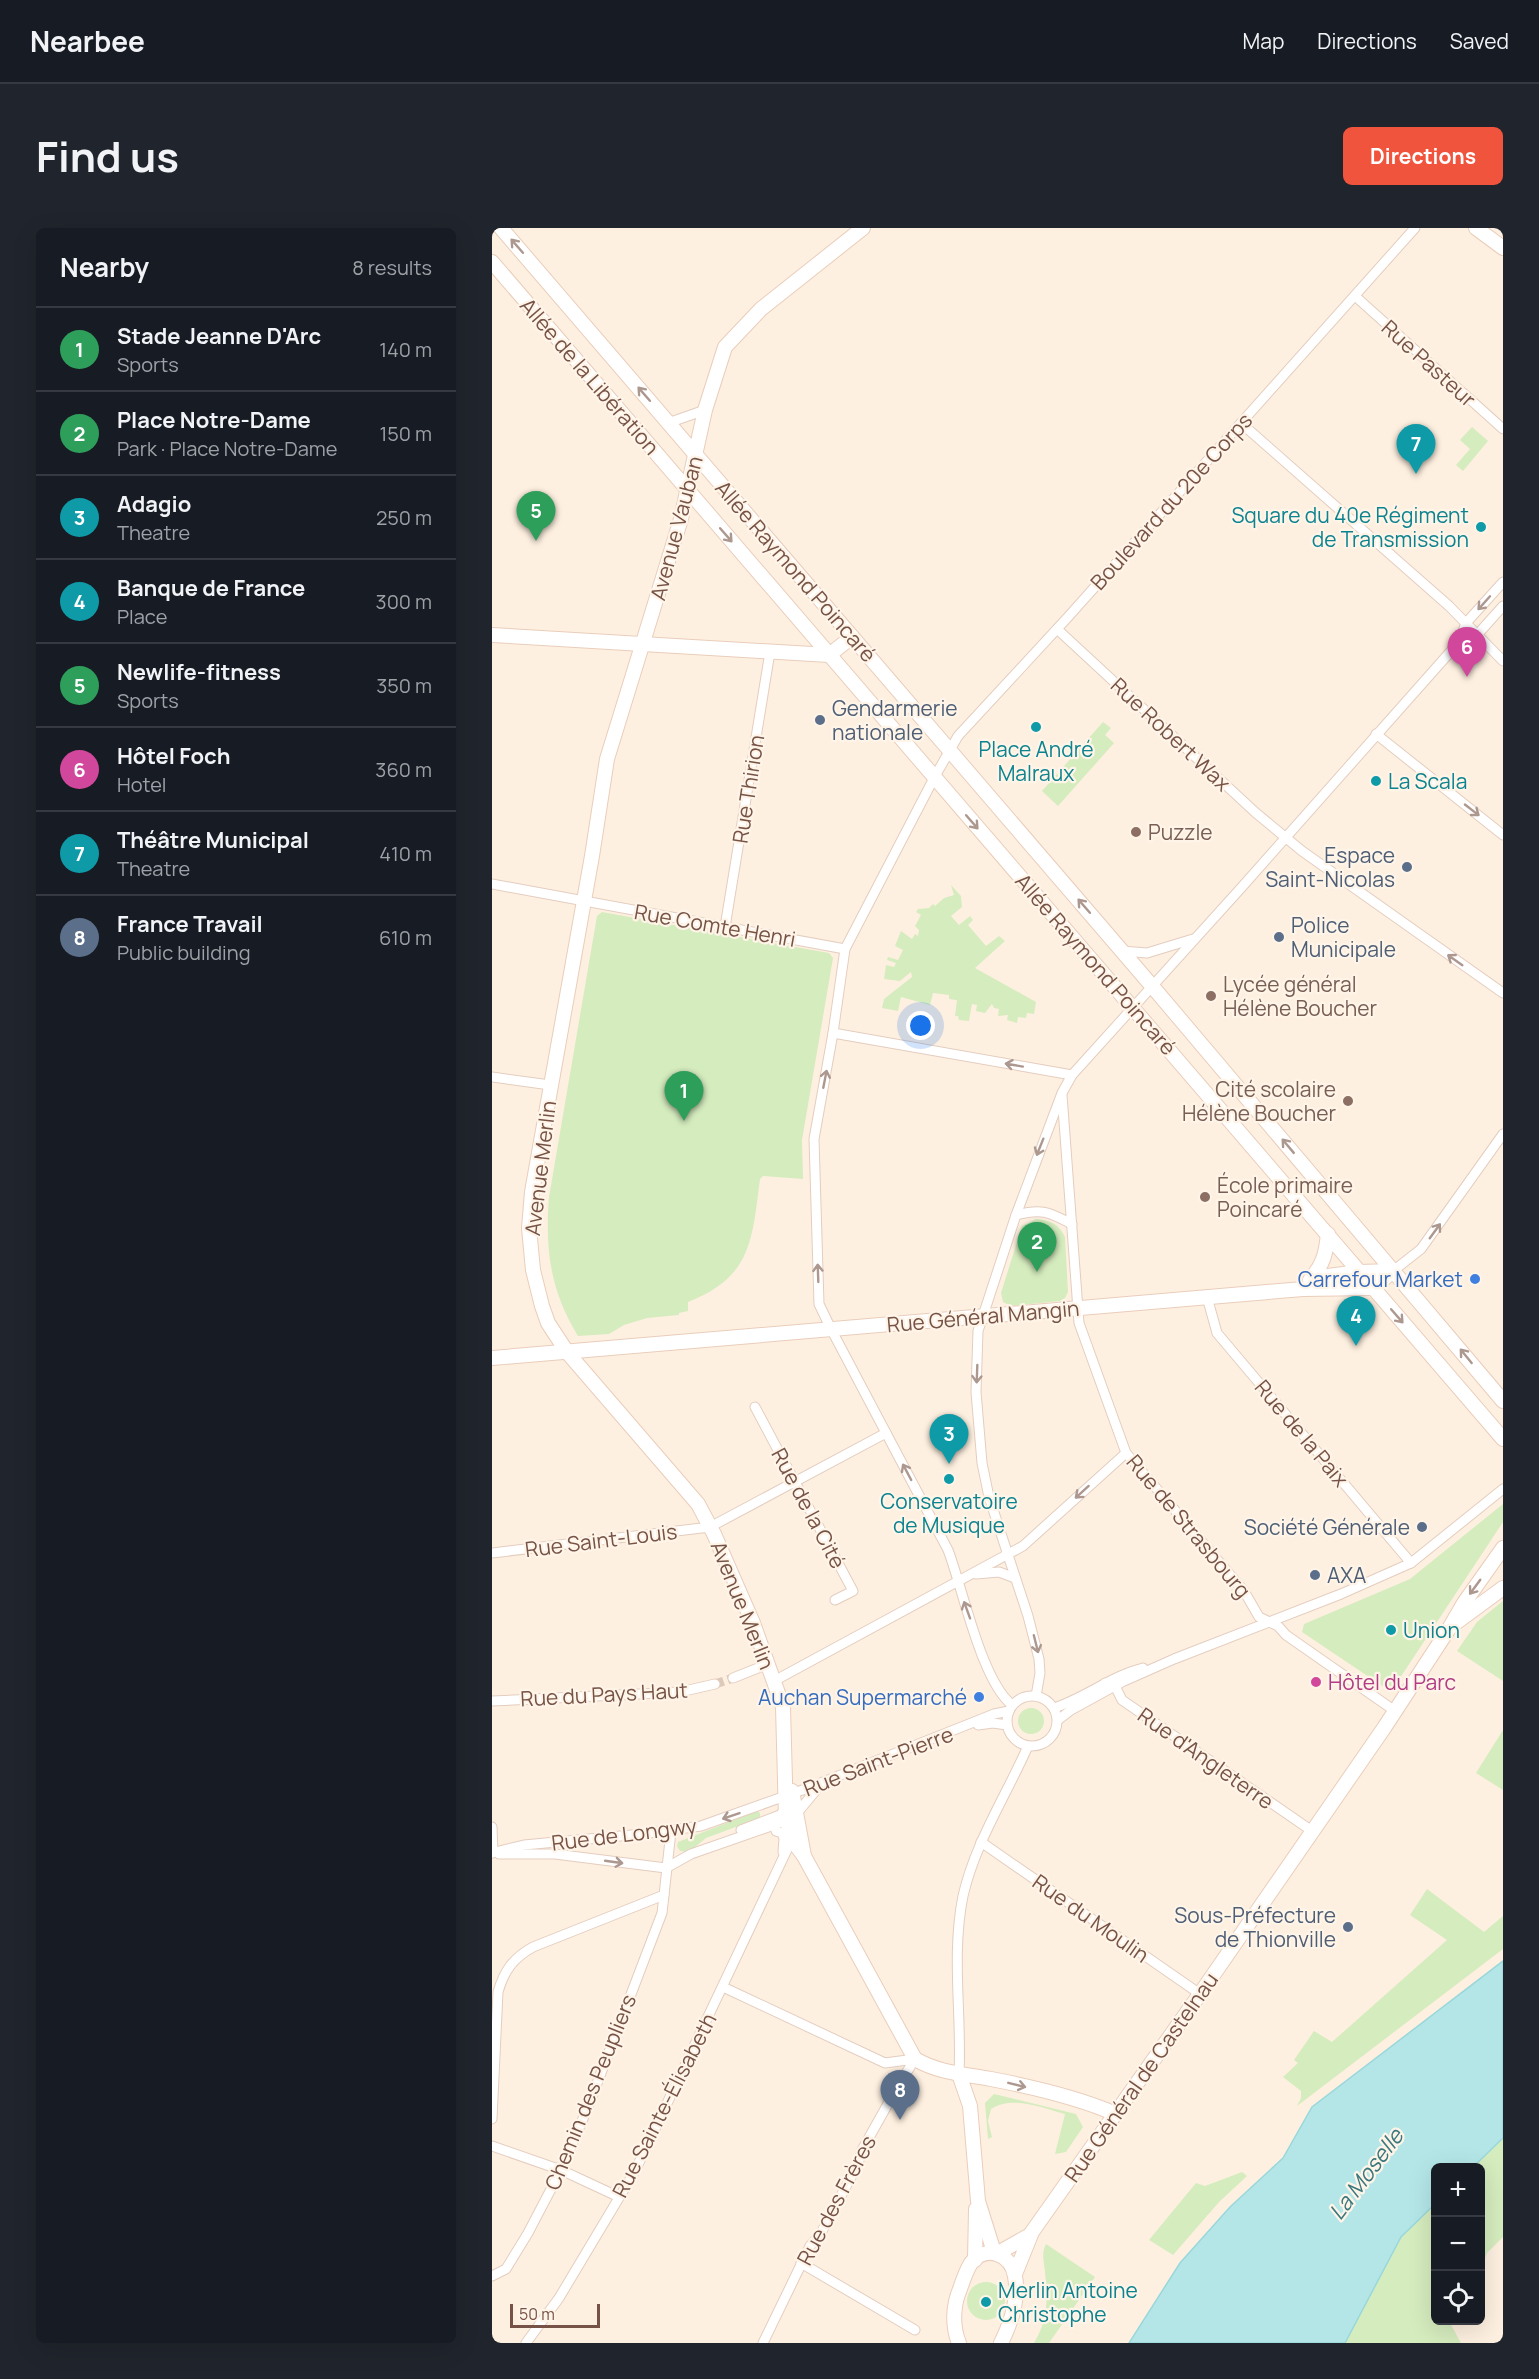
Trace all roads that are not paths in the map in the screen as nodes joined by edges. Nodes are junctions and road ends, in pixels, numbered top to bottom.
1 (501, 228) edge
2 (863, 228) edge
3 (1415, 228) edge
4 (1476, 228) edge
5 (1503, 248) edge
6 (492, 262) edge
7 (1355, 296) junction
8 (705, 410) junction
9 (668, 423) junction
10 (1241, 423) junction
11 (1503, 429) edge
12 (696, 454) junction
13 (688, 490) junction
14 (1503, 582) edge
15 (1503, 606) edge
16 (1466, 623) junction
17 (1057, 629) junction
18 (1477, 634) junction
19 (492, 635) edge
20 (852, 637) junction
21 (1459, 642) junction
22 (643, 644) junction
23 (770, 652) junction
24 (829, 655) junction
25 (1503, 661) edge
26 (1376, 734) junction
27 (950, 750) junction
28 (934, 778) junction
29 (1503, 835) edge
30 (1286, 838) junction
31 (492, 884) edge
32 (585, 901) junction
33 (725, 927) junction
34 (1193, 939) junction
35 (845, 949) junction
36 (1122, 951) junction
37 (1152, 986) junction
38 (1503, 993) edge
39 (1133, 1007) junction
40 (833, 1033) junction
41 (1072, 1075) junction
42 (492, 1077) edge
43 (550, 1085) junction
44 (1062, 1093) junction
45 (1503, 1134) edge
46 (1016, 1215) junction
47 (1072, 1224) junction
48 (1328, 1234) junction
49 (1393, 1271) junction
50 (1359, 1272) junction
51 (1307, 1283) junction
52 (1373, 1288) junction
53 (1207, 1297) junction
54 (1078, 1308) junction
55 (983, 1316) junction
56 (831, 1329) junction
57 (567, 1352) junction
58 (492, 1358) edge
59 (1503, 1401) edge
60 (755, 1407) dead end
61 (886, 1433) junction
62 (1503, 1439) edge
63 (1126, 1453) junction
64 (795, 1481) junction
65 (1503, 1489) edge
66 (710, 1527) junction
67 (1503, 1548) edge
68 (492, 1553) edge
69 (1006, 1554) junction
70 (1411, 1563) junction
71 (972, 1574) junction
72 (1015, 1578) junction
73 (959, 1582) junction
74 (1503, 1588) edge
75 (835, 1600) dead end
76 (1269, 1622) junction
77 (1450, 1627) junction
78 (1174, 1659) junction
79 (768, 1664) junction
80 (733, 1678) tunnel mouth
81 (774, 1681) junction
82 (1105, 1683) junction
83 (715, 1684) tunnel mouth
84 (1115, 1686) junction
85 (1036, 1696) junction
86 (492, 1701) edge
87 (1011, 1708) junction
88 (1054, 1708) junction
89 (1395, 1711) junction
90 (1058, 1720) junction
91 (969, 1725) junction
92 (1007, 1725) junction
93 (1028, 1746) junction
94 (824, 1781) junction
95 (792, 1824) junction
96 (492, 1827) edge
97 (671, 1831) junction
98 (1312, 1831) junction
99 (981, 1842) junction
100 (493, 1853) edge
101 (691, 1854) junction
102 (782, 1857) junction
103 (666, 1868) junction
104 (664, 1895) junction
105 (723, 1987) junction
106 (1200, 1994) junction
107 (915, 2059) junction
108 (959, 2074) junction
109 (1116, 2114) junction
110 (492, 2119) edge
111 (492, 2146) edge
112 (561, 2170) junction
113 (619, 2197) junction
114 (978, 2201) junction
115 (1030, 2235) junction
116 (996, 2253) junction
117 (975, 2260) junction
118 (801, 2263) junction
119 (1015, 2274) junction
120 (492, 2276) edge
121 (915, 2330) dead end
122 (954, 2340) edge
123 (526, 2343) edge
124 (763, 2343) edge
125 (1001, 2343) edge

9 -> 1 main road, Allée de la Libération
2 - 8 main road, Avenue Vauban
3 - 7 street, Boulevard du 20e Corps
4 - 5 main road
6 - 13 main road, Allée de la Libération
7 - 10 street, Boulevard du 20e Corps
7 - 11 street, Rue Pasteur
8 - 9 street
8 - 12 main road, Avenue Vauban
9 - 12 main road, Allée de la Libération
10 - 16 street
10 - 17 street, Boulevard du 20e Corps
12 - 13 main road, Avenue Vauban
12 - 20 main road, Allée Raymond Poincaré
13 - 22 main road, Avenue Vauban
13 -> 24 main road, Allée Raymond Poincaré
14 -> 16 street
15 - 18 street
16 - 18 street
16 - 21 street
17 - 27 street, Boulevard du 20e Corps
17 - 30 street, Rue Robert Wax
18 - 21 street
18 - 25 street
19 - 22 main road
20 - 24 main road
20 - 27 main road, Allée Raymond Poincaré
21 - 26 street
22 - 23 main road
22 - 32 main road, Avenue Merlin
23 - 24 main road
23 - 33 street, Rue Thirion
24 - 28 main road, Allée Raymond Poincaré
26 -> 29 street
26 - 30 street
27 - 28 street, Boulevard du 20e Corps
36 -> 27 main road, Allée Raymond Poincaré
28 - 35 street, Boulevard du 20e Corps
28 -> 39 main road, Allée Raymond Poincaré
30 - 34 street
38 -> 30 street, Rue Robert Wax
31 - 32 street, Rue Comte Henri
32 - 33 street, Rue Comte Henri
32 - 43 main road, Avenue Merlin
33 - 35 street, Rue Comte Henri
34 - 36 street
34 - 37 street
35 - 40 street, Boulevard du 20e Corps
36 - 37 main road, Allée Raymond Poincaré
37 - 39 street
49 -> 37 main road, Allée Raymond Poincaré
39 - 41 street
39 - 48 main road, Allée Raymond Poincaré
41 -> 40 street
56 -> 40 street, Boulevard du 20e Corps
41 - 44 street
42 - 43 street
43 - 57 main road, Avenue Merlin
44 -> 46 street
44 - 47 street, Rue de Strasbourg
49 -> 45 street
46 - 47 street
46 - 55 street
47 - 54 street, Rue de Strasbourg
48 - 50 main road, Allée Raymond Poincaré
48 - 51 main road
49 - 50 main road
49 - 52 main road
59 -> 49 main road, Allée Raymond Poincaré
50 - 51 main road
50 - 52 main road, Allée Raymond Poincaré
51 - 52 main road, Rue Général Mangin
51 - 53 main road, Rue Général Mangin
52 -> 62 main road, Allée Raymond Poincaré
53 - 54 main road, Rue Général Mangin
53 - 70 street, Rue de la Paix
54 - 55 main road, Rue Général Mangin
54 - 63 street, Rue de Strasbourg
55 - 56 main road, Rue Général Mangin
55 -> 69 street
56 - 57 main road, Rue Général Mangin
56 - 61 street, Boulevard du 20e Corps
57 - 58 main road, Rue Général Mangin
57 - 66 main road, Avenue Merlin
60 - 64 street, Rue de la Cité
61 - 64 street
73 -> 61 street, Boulevard du 20e Corps
63 -> 69 street
63 - 76 street, Rue de Strasbourg
64 - 66 street
64 - 75 street, Rue de la Cité
65 - 70 street
66 - 68 street, Rue Saint-Louis
66 - 79 main road, Avenue Merlin
67 -> 77 main road, Rue Général de Castelnau
69 - 71 street
69 - 72 street
70 - 76 street
71 - 72 street
71 - 73 street
72 -> 85 street
73 - 81 street
87 -> 73 street, Boulevard du 20e Corps
74 - 77 main road
76 - 78 street
76 - 89 street, Rue de Strasbourg
77 - 89 main road, Rue Général de Castelnau
78 - 82 street
78 - 84 street
79 - 80 street
79 - 81 main road, Avenue Merlin
81 - 95 main road, Avenue Merlin
82 - 84 street
82 - 88 street
83 - 86 street, Rue du Pays Haut
84 - 90 street
84 - 98 street, Rue d'Angleterre
85 - 87 street
85 - 88 street
87 - 91 street, Rue Saint-Pierre
87 - 92 street
88 - 90 street
89 - 98 main road, Rue Général de Castelnau
90 - 93 street
91 - 92 street, Rue Saint-Pierre
91 - 94 street, Rue Saint-Pierre
92 - 93 street
93 - 99 street
94 - 95 street, Rue de Longwy
94 - 95 street, Rue Saint-Pierre
95 -> 97 street, Rue de Longwy
95 - 101 street, Rue de Longwy
95 - 101 street, Rue de Longwy
95 - 102 street, Rue Sainte-Élisabeth
95 - 102 street
95 - 107 main road
96 - 100 street
97 - 100 street, Rue de Longwy
97 - 103 street, Chemin des Peupliers
98 - 106 main road, Rue Général de Castelnau
99 - 106 street, Rue du Moulin
99 - 108 street
100 -> 103 street, Rue de Longwy
101 - 103 street, Rue de Longwy
102 - 105 street, Rue Sainte-Élisabeth
103 - 104 street, Chemin des Peupliers
104 - 110 street
104 - 112 street, Chemin des Peupliers
105 - 107 street
105 - 113 street, Rue Sainte-Élisabeth
106 - 109 main road, Rue Général de Castelnau
107 - 108 main road
107 - 118 street, Rue des Frères
108 -> 109 main road
108 - 114 main road
109 - 115 main road, Rue Général de Castelnau
111 - 112 street
112 - 113 street
112 - 120 street, Chemin des Peupliers
113 - 123 street, Rue Sainte-Élisabeth
114 - 116 main road
114 - 117 main road
115 - 116 main road, Rue Général de Castelnau
115 - 119 main road, Rue Général de Castelnau
116 - 117 main road, Rue Général de Castelnau
116 - 119 main road
117 - 122 main road
118 - 121 street
118 - 124 street, Rue des Frères
119 - 125 main road, Rue Général de Castelnau

